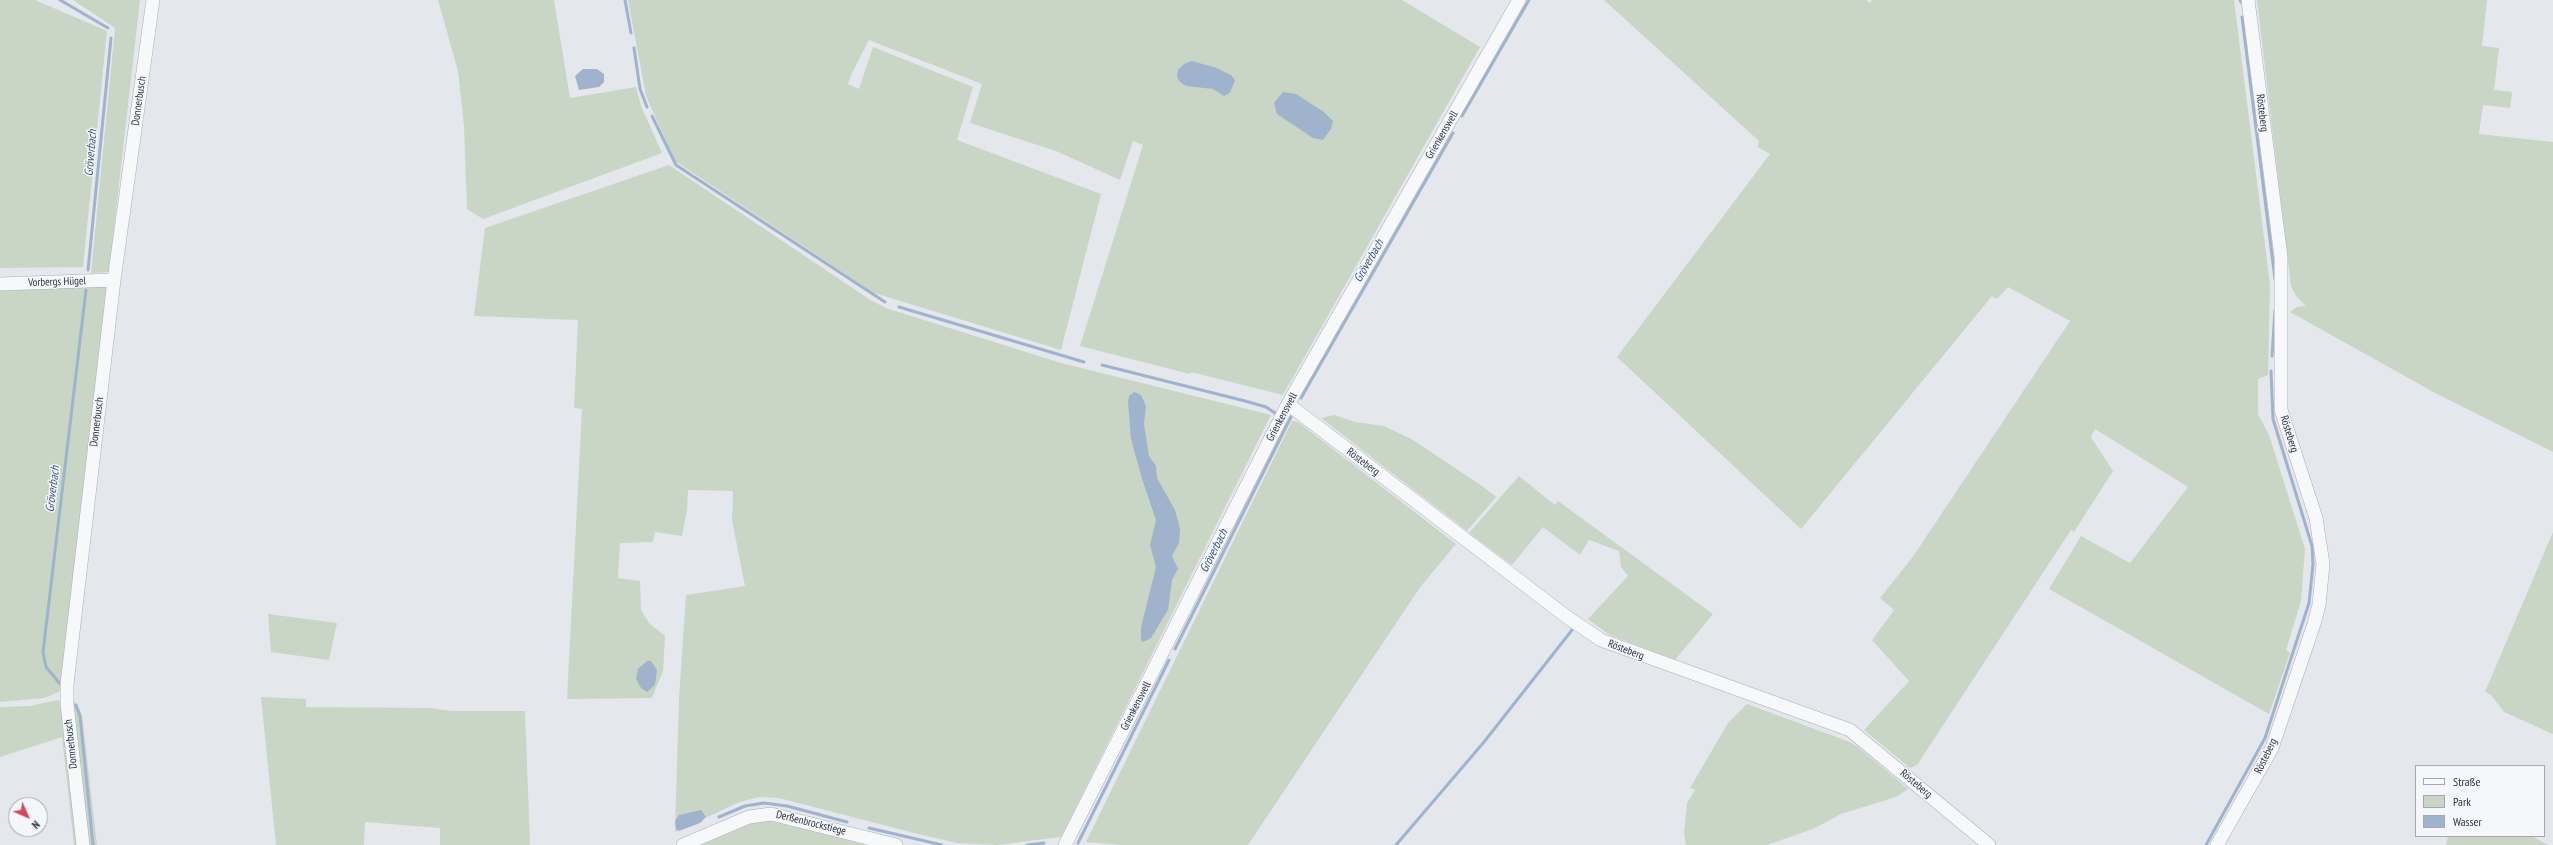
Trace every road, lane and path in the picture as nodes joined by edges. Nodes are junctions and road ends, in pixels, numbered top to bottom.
1 (153, 0) edge
2 (1519, 0) edge
3 (2248, 0) edge
4 (114, 280) junction
5 (0, 284) edge
6 (1288, 404) junction
7 (82, 845) edge
8 (683, 845) edge
9 (896, 845) edge
10 (1065, 845) edge
11 (1989, 845) edge
12 (2217, 845) edge

1 - 4 street, Donnerbusch
2 - 6 street, Grienkenswell
3 - 12 street, Rösteberg
4 - 5 street, Vorbergs Hügel
4 - 7 street, Donnerbusch
6 - 10 street, Grienkenswell
6 - 11 street, Rösteberg
8 - 9 street, Derßenbrockstiege

